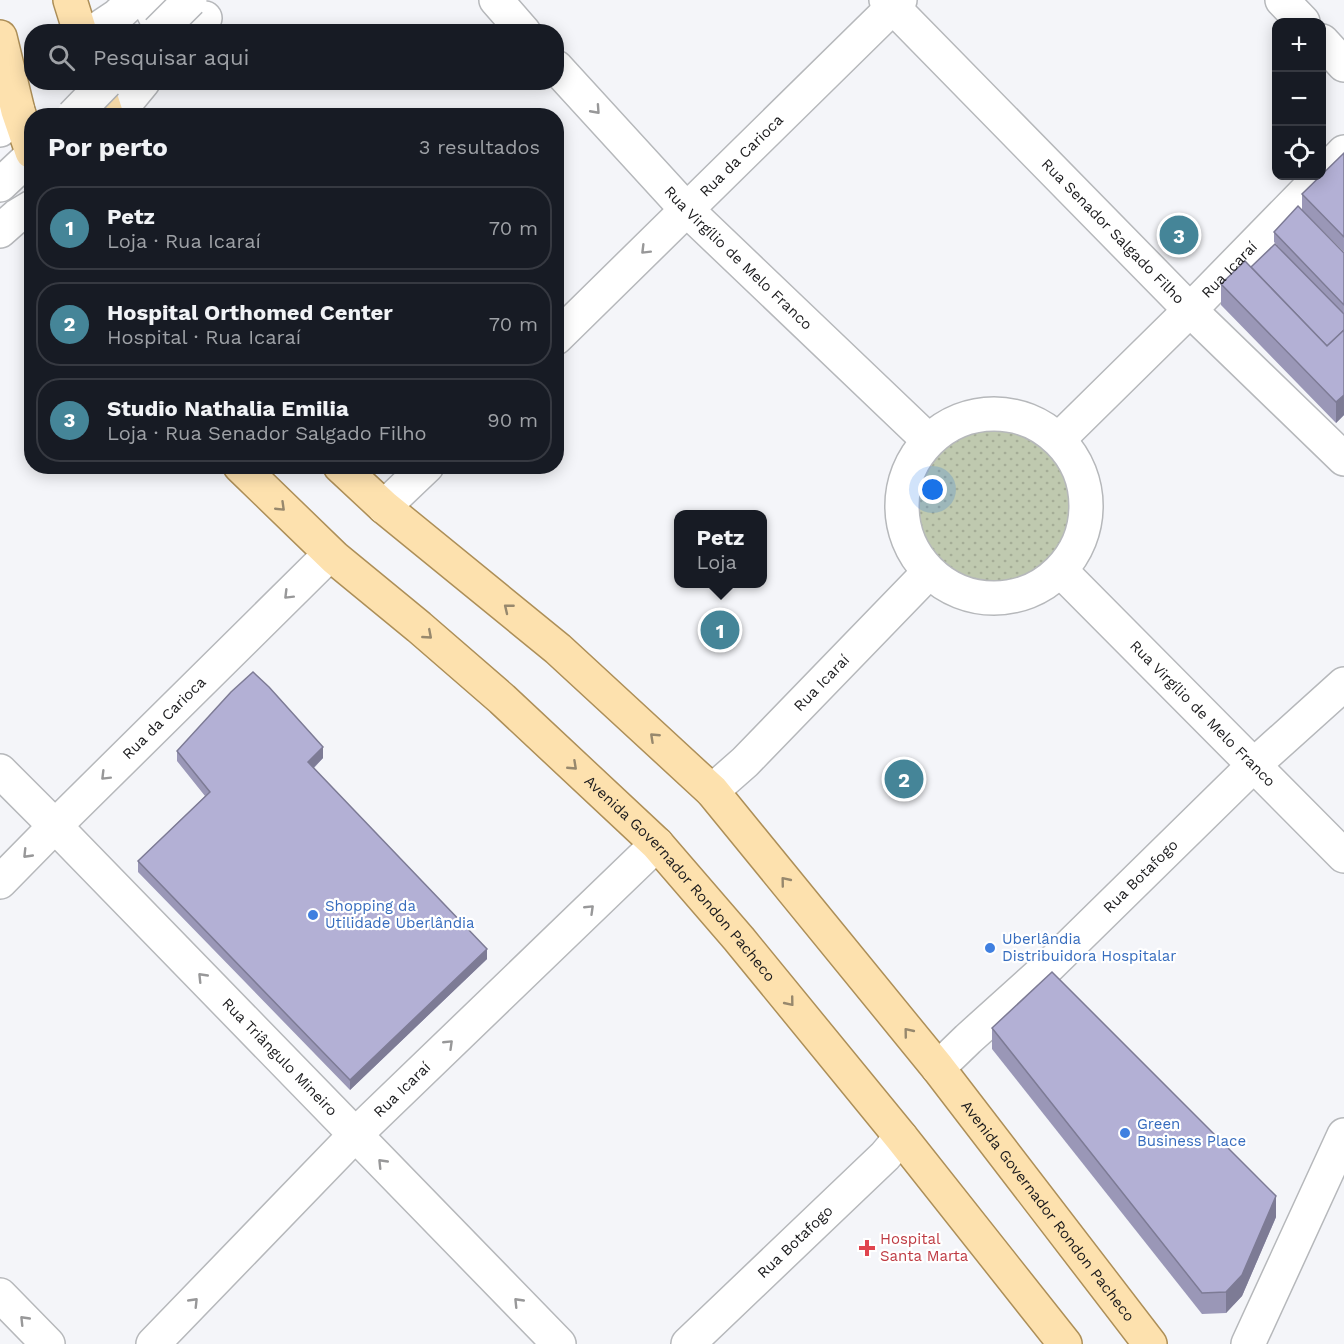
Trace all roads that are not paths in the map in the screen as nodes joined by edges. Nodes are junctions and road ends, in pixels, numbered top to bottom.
1 (70, 0) edge
2 (134, 0) edge
3 (150, 0) edge
4 (496, 0) edge
5 (1282, 0) edge
6 (893, 2) edge
7 (203, 12) edge
8 (1299, 18) edge
9 (78, 24) edge
10 (105, 24) edge
11 (167, 24) edge
12 (176, 24) edge
13 (184, 24) edge
14 (517, 24) edge
15 (0, 37) edge
16 (1326, 45) edge
17 (1344, 65) edge
18 (564, 76) edge
19 (98, 90) edge
20 (99, 90) edge
21 (137, 90) edge
22 (81, 108) edge
23 (104, 108) edge
24 (122, 108) edge
25 (9, 121) edge
26 (24, 142) edge
27 (1344, 152) edge
28 (24, 161) edge
29 (1326, 170) edge
30 (1316, 180) edge
31 (0, 184) edge
32 (686, 209) junction
33 (24, 212) edge
34 (0, 231) edge
35 (1190, 310) junction
36 (564, 330) edge
37 (928, 440) junction
38 (1059, 440) junction
39 (1344, 459) edge
40 (248, 474) edge
41 (349, 474) edge
42 (419, 474) edge
43 (384, 507) junction
44 (330, 554) junction
45 (1061, 571) junction
46 (928, 572) junction
47 (1344, 684) edge
48 (1254, 765) junction
49 (0, 771) edge
50 (712, 791) junction
51 (55, 826) junction
52 (657, 843) junction
53 (1344, 856) edge
54 (0, 882) edge
55 (938, 1068) junction
56 (355, 1135) junction
57 (1344, 1135) edge
58 (901, 1137) junction
59 (0, 1295) edge
60 (48, 1344) edge
61 (153, 1344) edge
62 (559, 1344) edge
63 (688, 1344) edge
64 (1065, 1344) edge
65 (1150, 1344) edge
66 (1248, 1344) edge

1 - 9 main road
2 - 10 street
3 - 11 street
4 - 14 street
5 - 8 street
6 - 32 street, Rua da Carioca
6 - 35 street, Rua Senador Salgado Filho
7 - 12 street, bridge
7 - 13 street
15 - 25 main road
16 - 17 street
18 -> 32 street, Rua Virgílio de Melo Franco
19 - 22 street, bridge
20 - 23 main road
21 - 24 street
25 - 26 main road
27 - 29 street, Rua Icaraí
28 - 31 street
30 - 35 street, Rua Icaraí
32 -> 36 street, Rua da Carioca
32 - 37 street, Rua Virgílio de Melo Franco
33 - 34 street
35 - 38 street, Rua Icaraí
35 - 39 street, Rua Senador Salgado Filho
37 - 38 street
37 - 46 street
38 - 45 street
40 -> 44 main road, Avenida Governador Rondon Pacheco
41 - 43 main road, Avenida Governador Rondon Pacheco
42 - 43 street
50 -> 43 main road, Avenida Governador Rondon Pacheco
44 -> 51 street, Rua da Carioca
44 -> 52 main road, Avenida Governador Rondon Pacheco
45 - 46 street
45 - 48 street, Rua Virgílio de Melo Franco
46 - 50 street, Rua Icaraí
47 - 48 street, Rua Botafogo
48 - 53 street, Rua Virgílio de Melo Franco
48 - 55 street, Rua Botafogo
49 - 51 street, Rua Triângulo Mineiro
55 -> 50 main road, Avenida Governador Rondon Pacheco
51 -> 54 street, Rua da Carioca
56 -> 51 street, Rua Triângulo Mineiro
56 -> 52 street, Rua Icaraí
52 -> 58 main road, Avenida Governador Rondon Pacheco
55 - 65 main road, Avenida Governador Rondon Pacheco
61 -> 56 street, Rua Icaraí
62 -> 56 street, Rua Triângulo Mineiro
57 - 66 street
58 - 63 street, Rua Botafogo
58 - 64 main road, Avenida Governador Rondon Pacheco
60 -> 59 street

